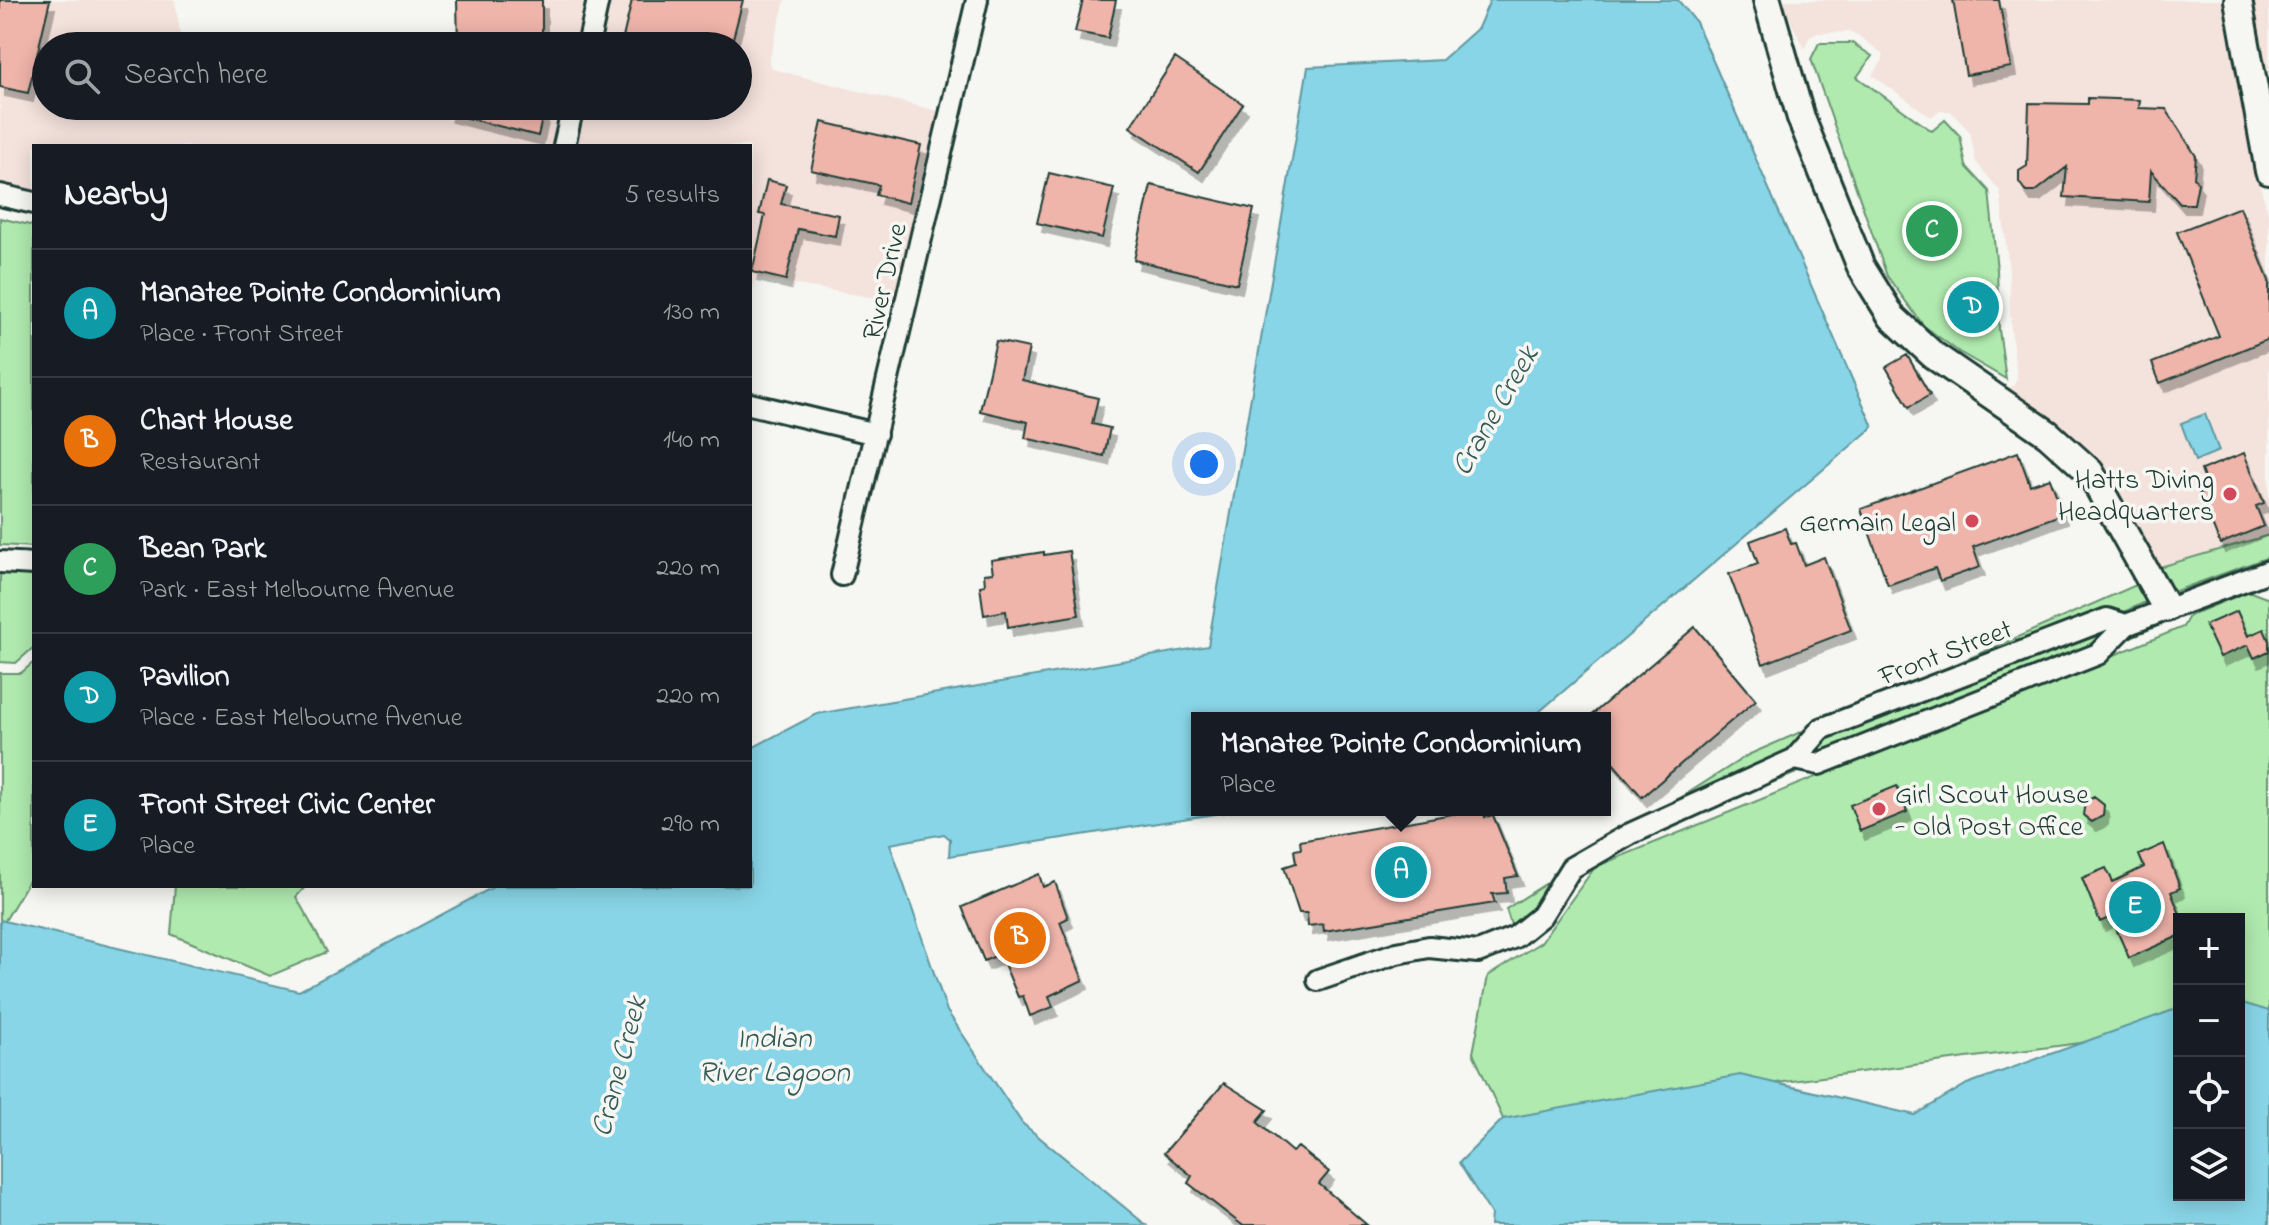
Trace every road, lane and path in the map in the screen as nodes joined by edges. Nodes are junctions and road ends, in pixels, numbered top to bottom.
1 (598, 0) edge
2 (977, 0) edge
3 (1767, 0) edge
4 (2238, 0) edge
5 (591, 32) edge
6 (570, 120) edge
7 (564, 144) edge
8 (2269, 171) edge
9 (0, 195) edge
10 (32, 203) edge
11 (752, 404) edge
12 (876, 434) junction
13 (0, 562) edge
14 (32, 564) edge
15 (2269, 571) edge
16 (842, 575) dead end
17 (2166, 608) junction
18 (2126, 625) junction
19 (1795, 759) junction
20 (1318, 980) dead end

1 - 5 street
2 - 12 street, River Drive
3 - 17 street
4 - 8 street
6 - 7 street
9 - 10 street
11 - 12 street
12 - 16 street, River Drive
13 - 14 street
15 - 17 street, Front Street
17 - 18 street, Front Street
18 - 19 street, Front Street
18 - 19 street, Front Street
19 - 20 street, Front Street

